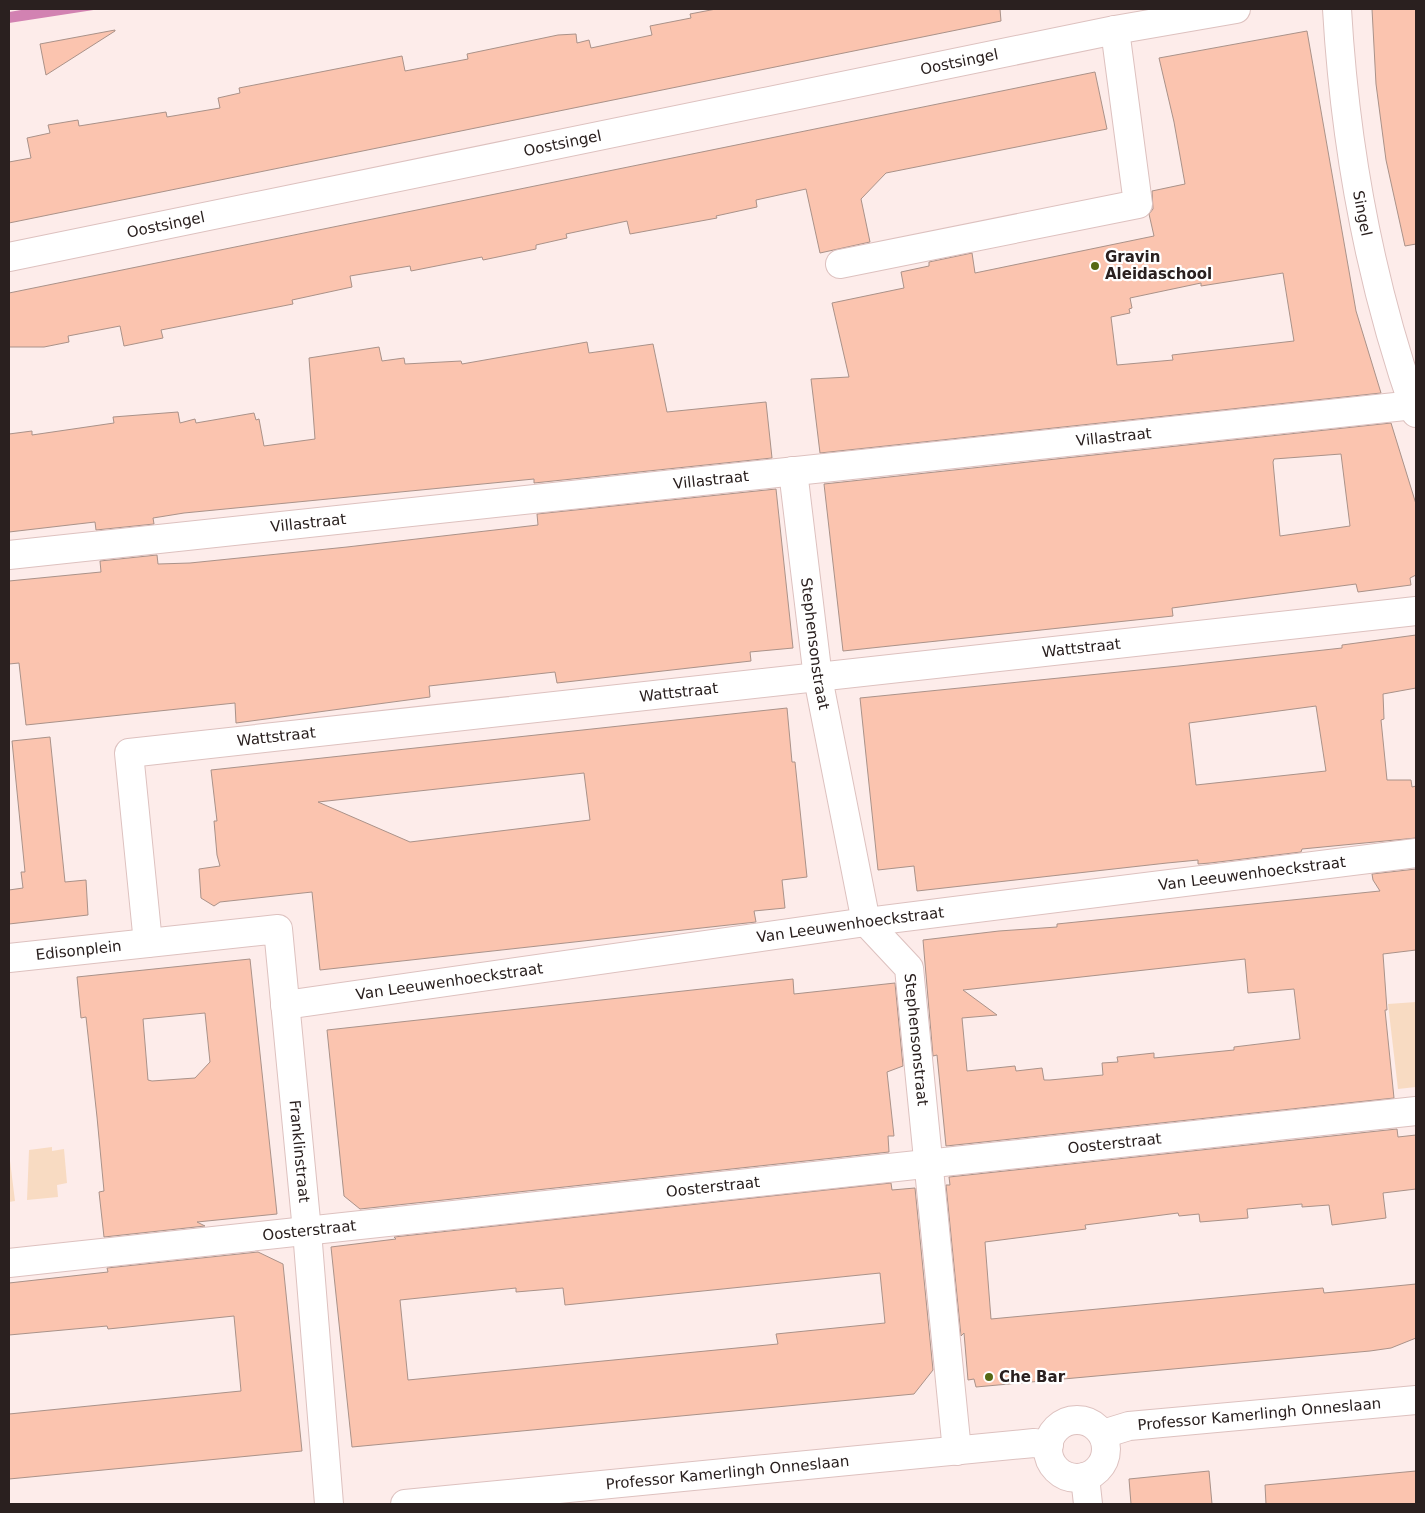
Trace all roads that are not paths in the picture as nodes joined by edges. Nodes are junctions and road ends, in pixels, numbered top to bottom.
1 (1236, 9) edge
2 (1337, 9) edge
3 (1115, 30) junction
4 (9, 257) edge
5 (840, 264) dead end
6 (1415, 409) edge
7 (793, 471) junction
8 (9, 555) edge
9 (1416, 611) edge
10 (818, 678) junction
11 (1416, 853) edge
12 (866, 922) junction
13 (148, 943) junction
14 (9, 958) edge
15 (285, 1005) junction
16 (1416, 1111) edge
17 (930, 1165) junction
18 (307, 1231) junction
19 (9, 1263) edge
20 (1416, 1400) edge
21 (1103, 1434) junction
22 (1049, 1445) junction
23 (957, 1451) junction
24 (1085, 1476) junction
25 (645, 1492) edge
26 (329, 1504) edge
27 (405, 1504) edge
28 (1088, 1504) edge

1 - 3 street, Oostsingel
2 - 6 street, Singel
3 - 4 street, Oostsingel
3 - 5 street
6 - 7 street, Villastraat
7 - 8 street, Villastraat
7 - 10 street, Stephensonstraat
9 - 10 street, Wattstraat
10 - 12 street, Stephensonstraat
10 - 13 street, Wattstraat
11 - 12 street, Van Leeuwenhoeckstraat
12 - 15 street, Van Leeuwenhoeckstraat
12 - 17 street, Stephensonstraat
13 - 14 street, Edisonplein
13 - 15 street, Franklinstraat
15 - 18 street, Franklinstraat
16 - 17 street, Oosterstraat
17 - 18 street, Oosterstraat
17 - 23 street, Stephensonstraat
18 - 19 street, Oosterstraat
18 - 26 street, Franklinstraat
20 - 21 street, Professor Kamerlingh Onneslaan
21 - 22 street
21 - 24 street
22 - 23 street, Professor Kamerlingh Onneslaan
22 - 24 street
23 - 25 street, Professor Kamerlingh Onneslaan
24 - 28 street
25 - 27 street, Professor Kamerlingh Onneslaan

